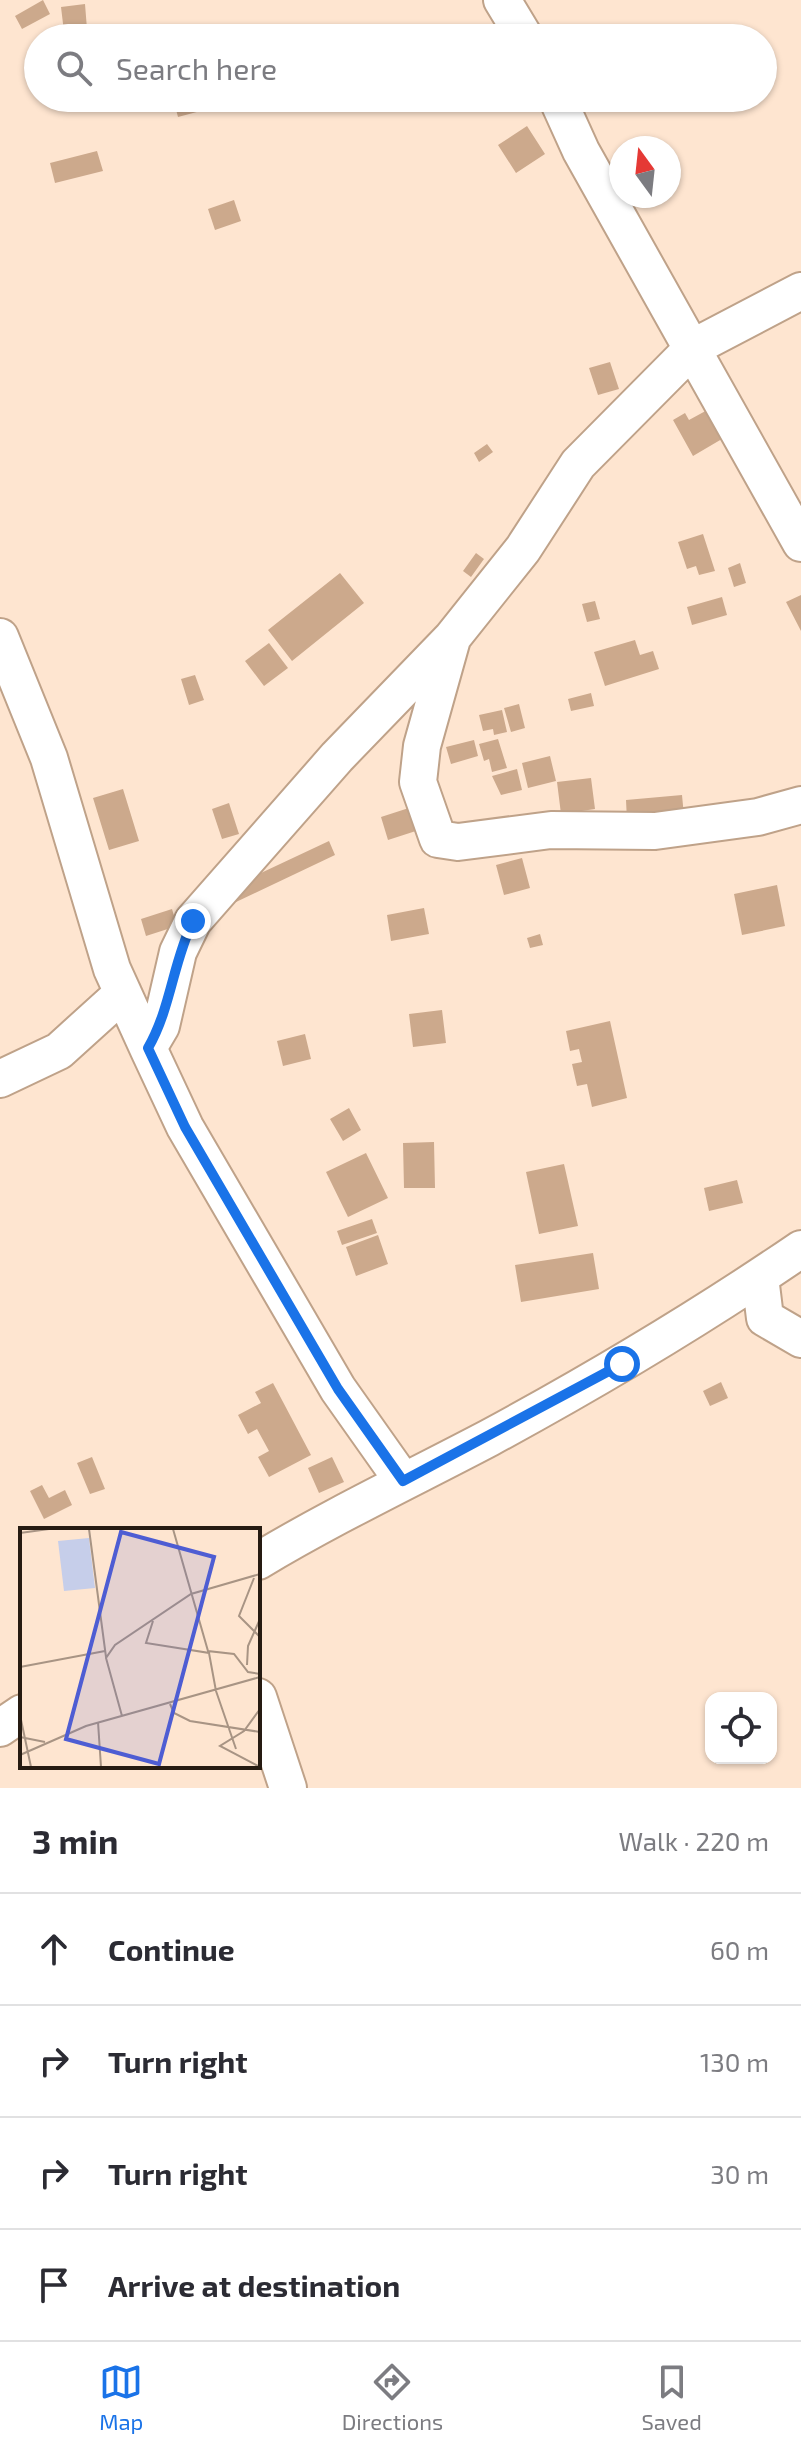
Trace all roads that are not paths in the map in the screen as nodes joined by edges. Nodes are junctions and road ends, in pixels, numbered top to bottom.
1 (502, 0) edge
2 (517, 24) edge
3 (563, 112) edge
4 (801, 291) edge
5 (694, 347) junction
6 (801, 543) edge
7 (0, 637) edge
8 (452, 638) junction
9 (801, 805) edge
10 (123, 993) junction
11 (148, 1048) junction
12 (0, 1079) edge
13 (801, 1249) edge
14 (760, 1277) junction
15 (801, 1339) edge
16 (403, 1481) junction
17 (260, 1560) edge
18 (260, 1703) edge
19 (20, 1714) edge
20 (0, 1728) edge
21 (288, 1788) edge

1 - 2 street
3 - 5 street
4 - 5 street
5 - 6 street
5 - 8 street
7 - 10 street
8 - 9 street
8 - 11 street
10 - 11 street
10 - 12 street
11 - 16 street
13 - 14 street
14 - 15 street
14 - 16 street
16 - 17 street
18 - 21 street
19 - 20 street

